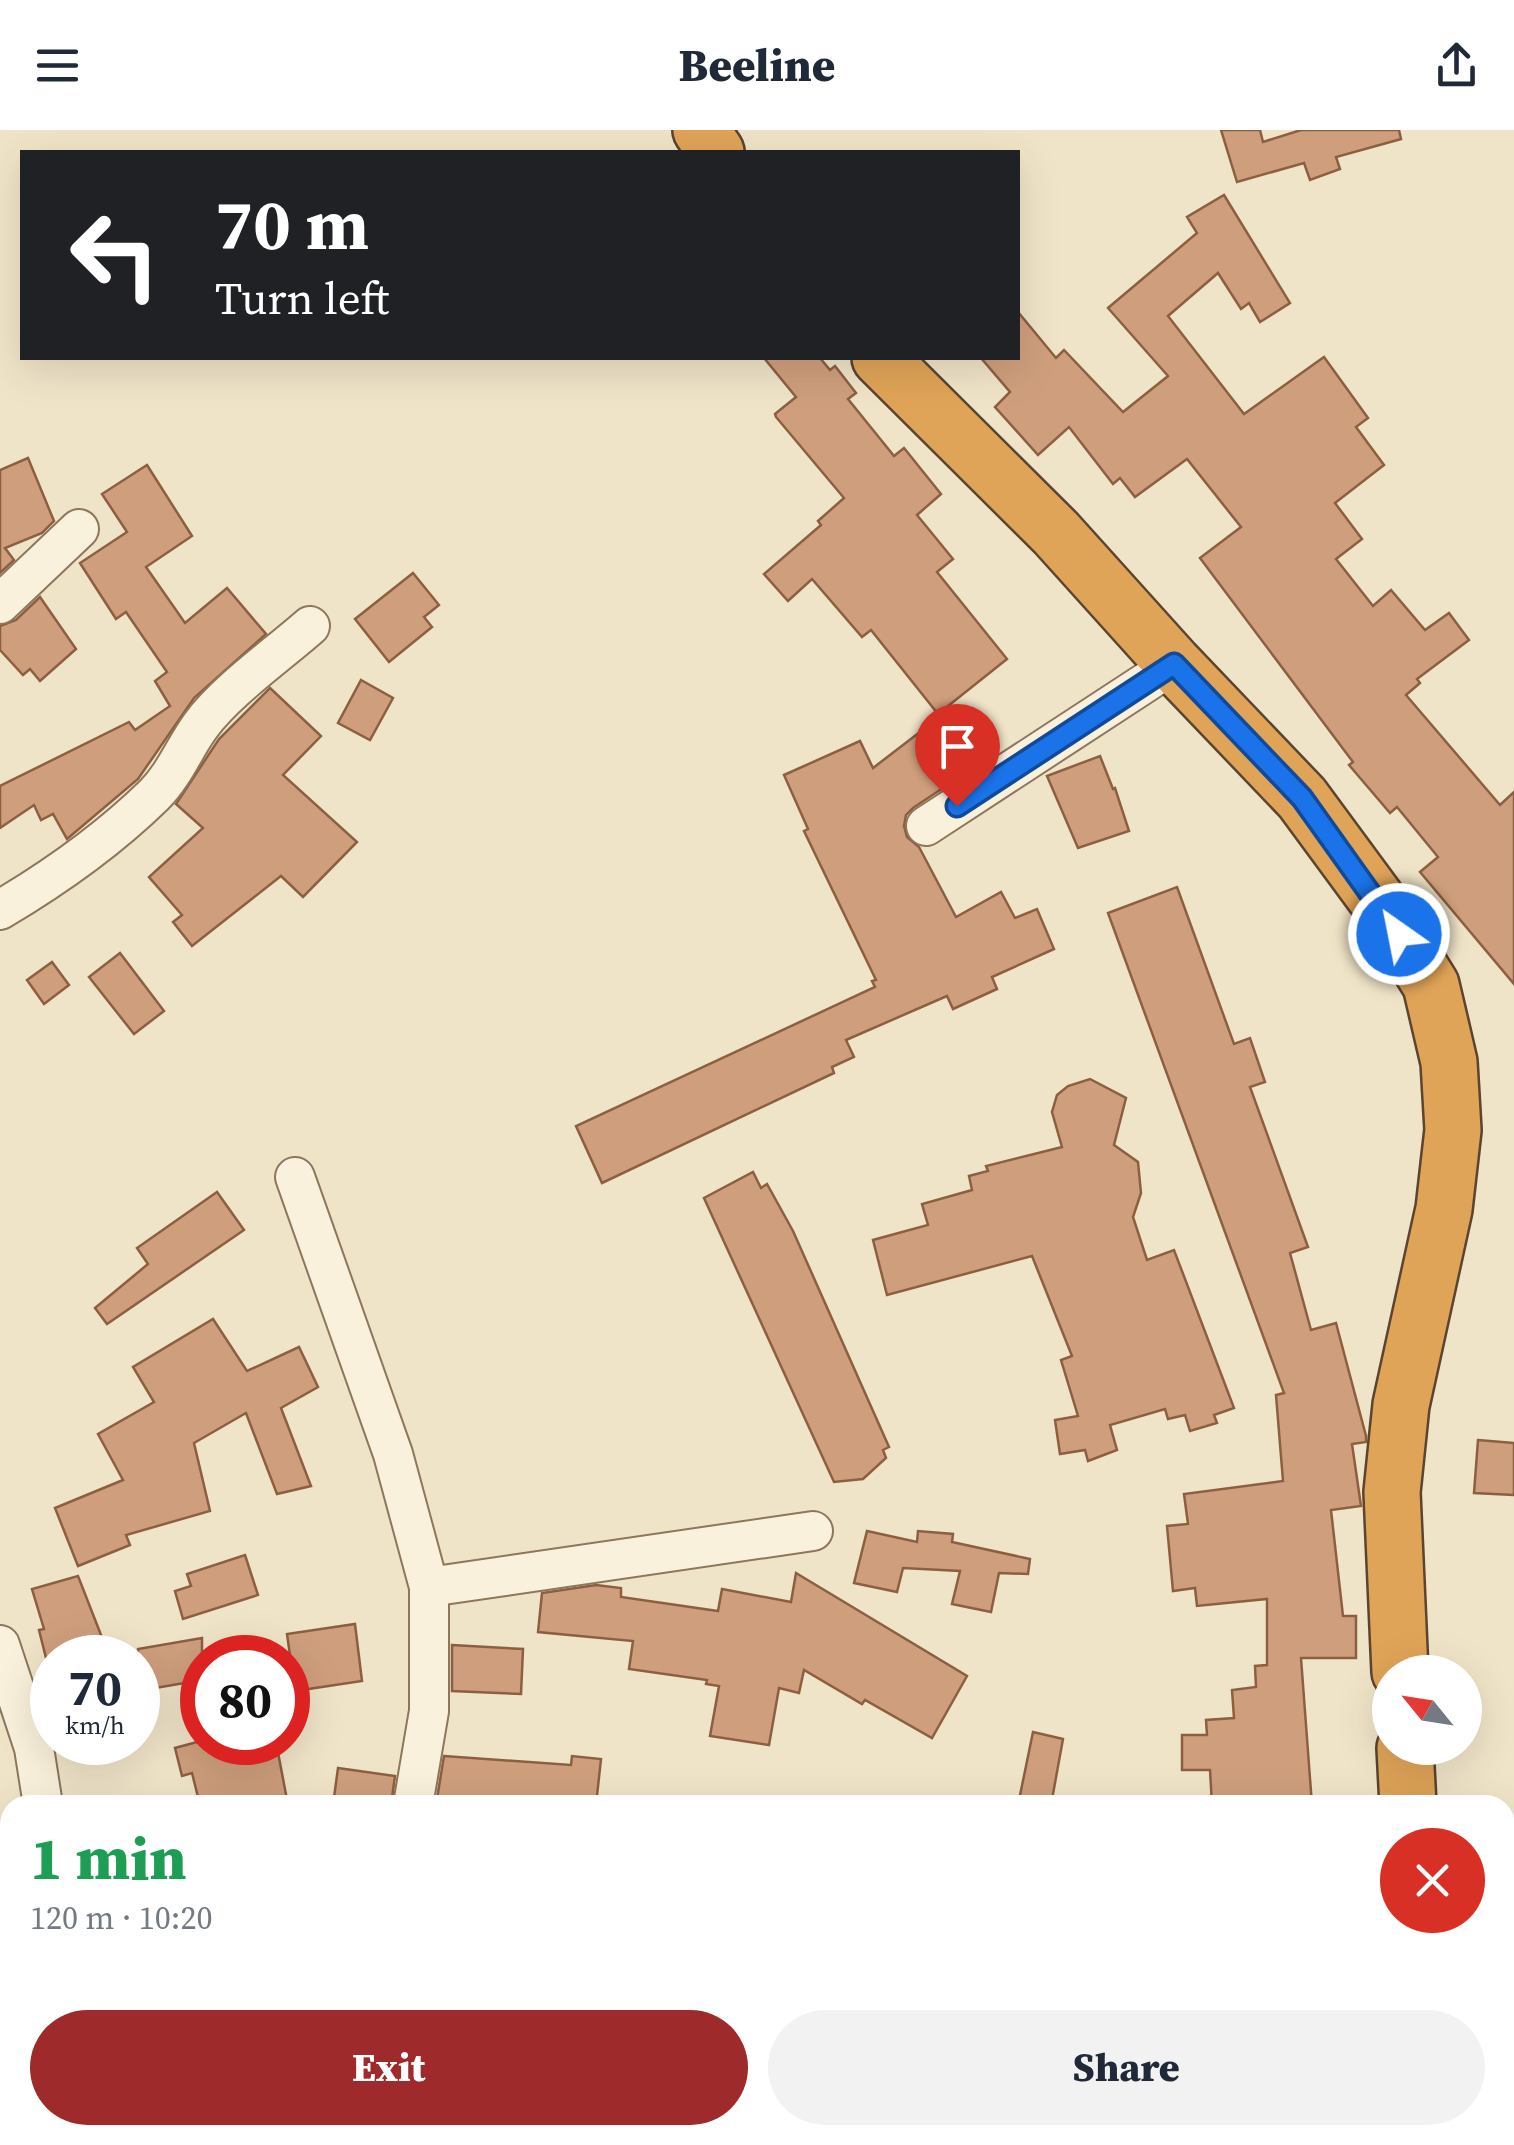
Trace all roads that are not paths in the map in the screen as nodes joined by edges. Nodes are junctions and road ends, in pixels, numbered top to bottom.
1 (882, 360) edge
2 (79, 530) dead end
3 (0, 604) edge
4 (310, 626) dead end
5 (1174, 664) junction
6 (926, 826) dead end
7 (0, 910) edge
8 (296, 1177) dead end
9 (813, 1531) dead end
10 (429, 1587) junction
11 (0, 1644) edge
12 (1399, 1655) edge
13 (1405, 1765) edge
14 (41, 1795) edge
15 (415, 1795) edge
16 (1407, 1795) edge

1 - 5 highway
2 - 3 street
4 - 7 street
5 - 6 street
5 - 12 highway
8 - 10 street
9 - 10 street
10 - 15 street
11 - 14 street
13 - 16 highway

